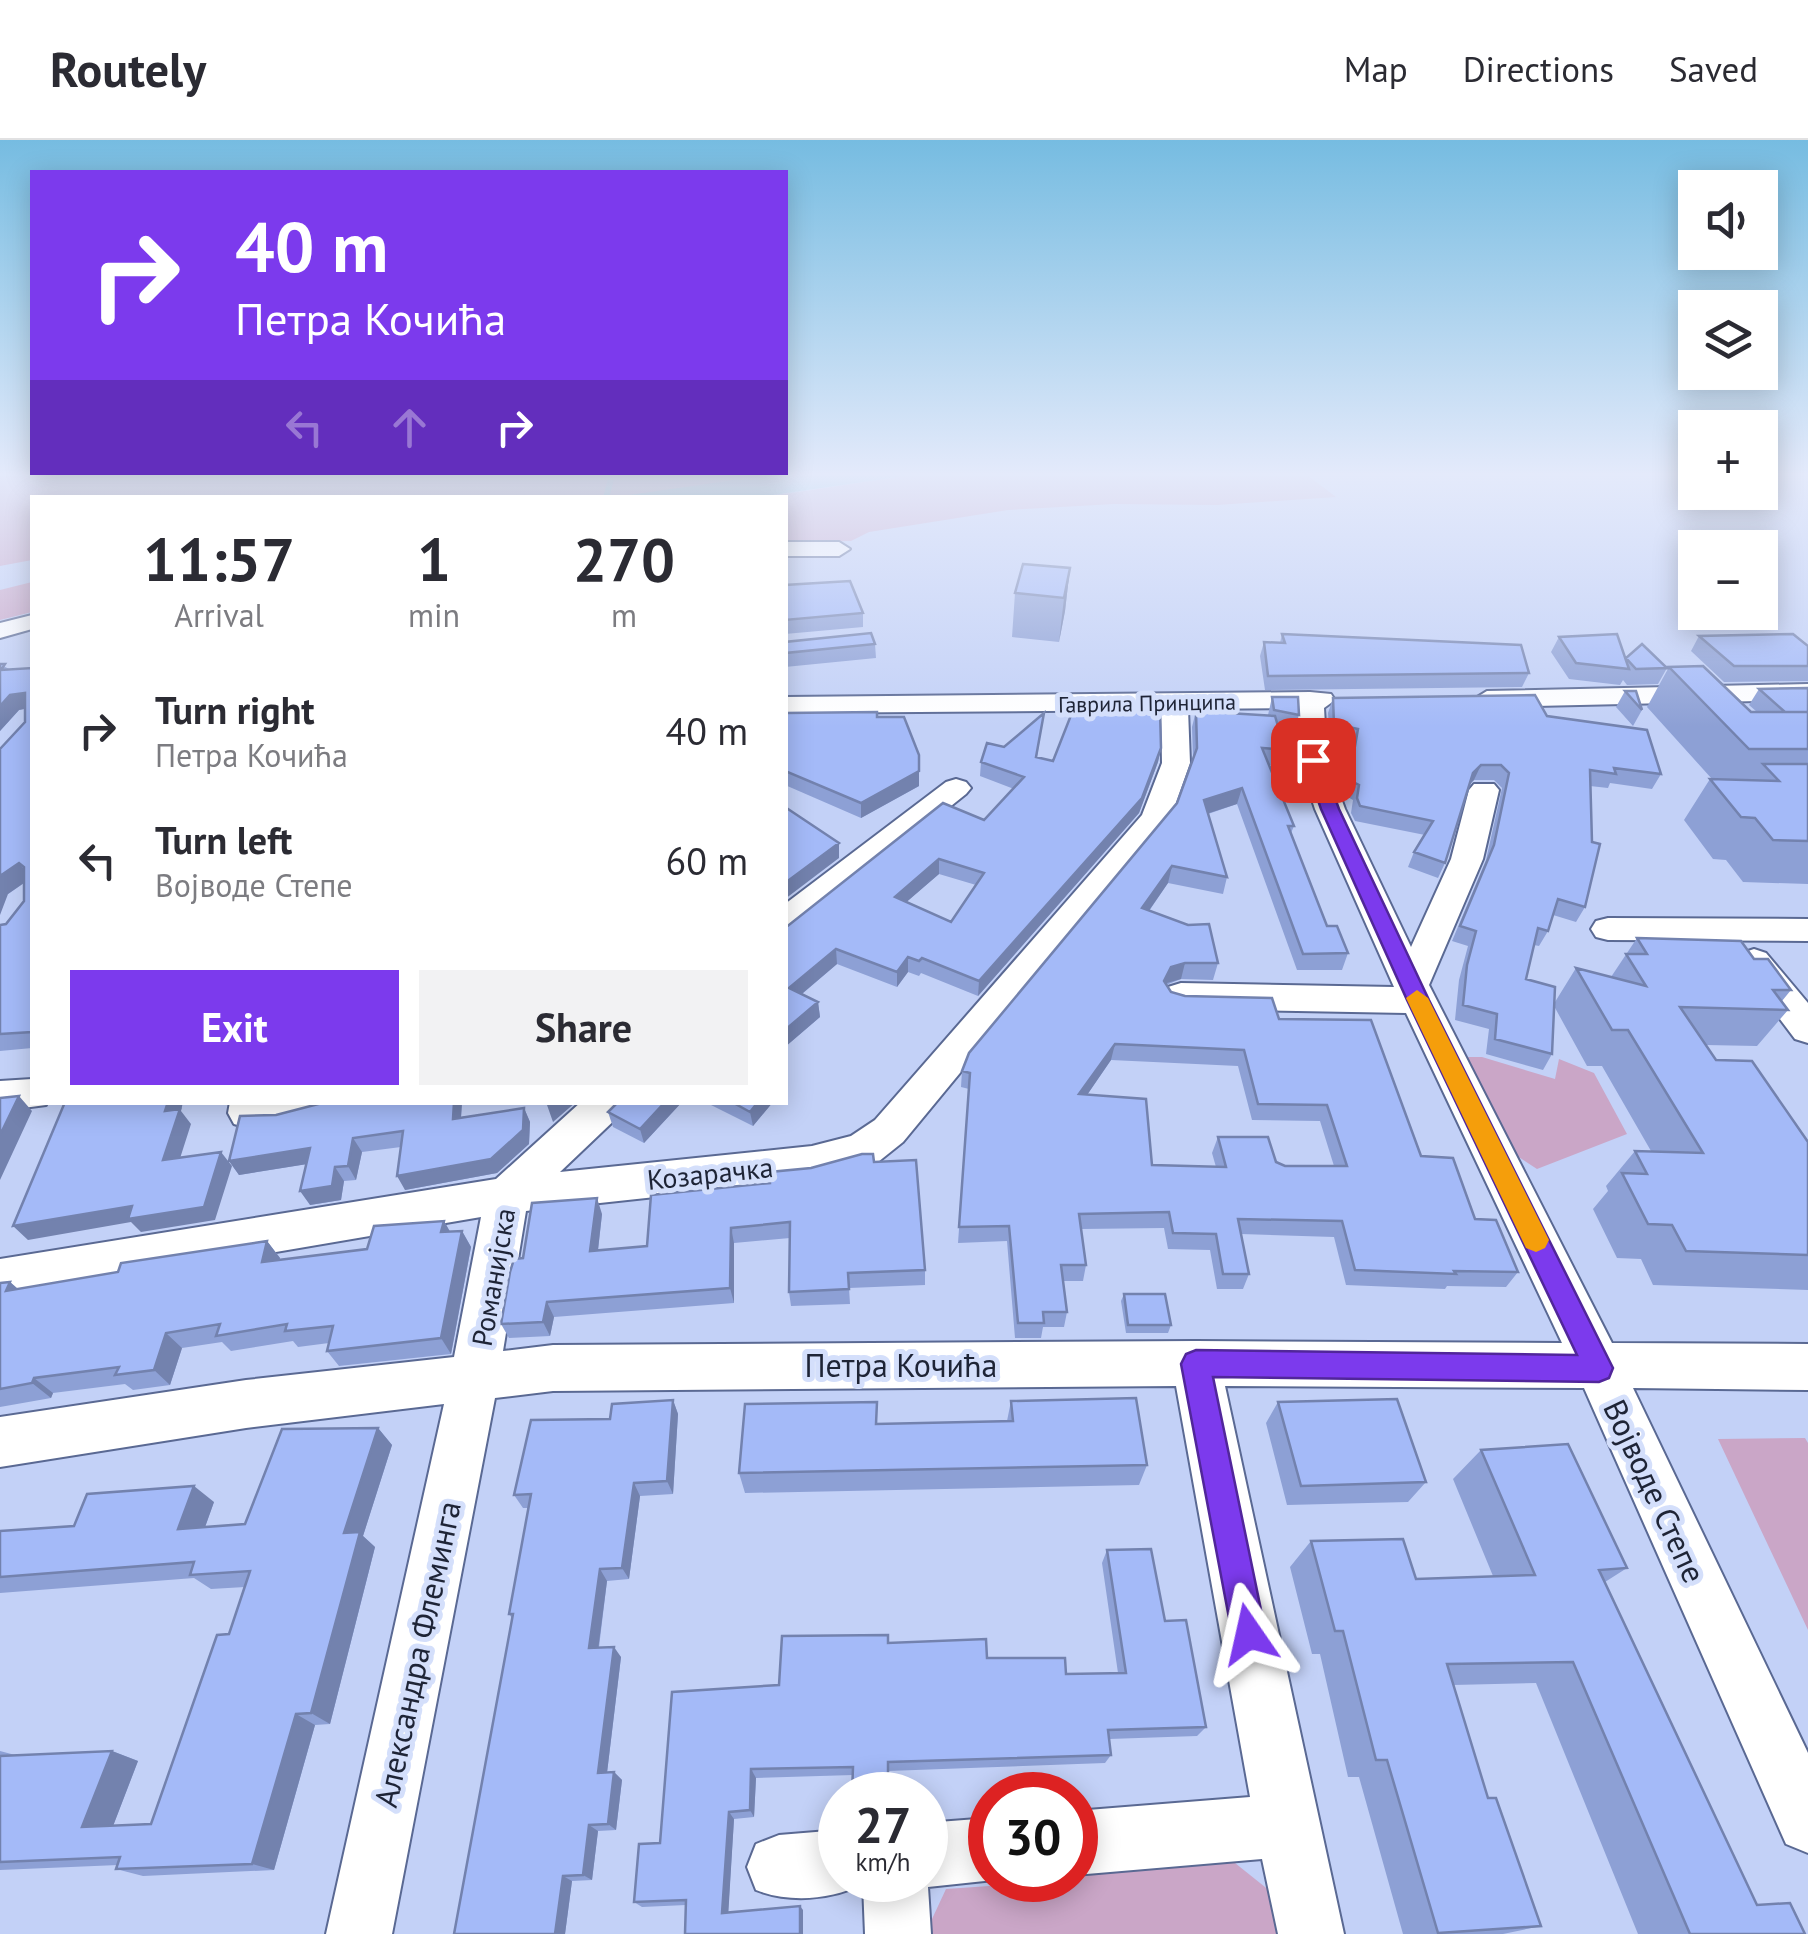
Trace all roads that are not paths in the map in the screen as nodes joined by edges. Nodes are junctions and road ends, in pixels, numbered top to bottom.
1 (30, 622) edge
2 (0, 630) edge
3 (1808, 692) edge
4 (1328, 700) joint
5 (1456, 700) edge
6 (1174, 703) junction
7 (788, 705) edge
8 (956, 788) dead end
9 (1484, 790) dead end
10 (788, 919) edge
11 (1608, 929) dead end
12 (1728, 929) junction
13 (1808, 930) edge
14 (1414, 993) junction
15 (1181, 996) edge
16 (1808, 1029) edge
17 (30, 1094) edge
18 (0, 1096) edge
19 (250, 1105) edge
20 (303, 1105) edge
21 (605, 1105) edge
22 (508, 1195) junction
23 (0, 1278) edge
24 (1196, 1364) junction
25 (1808, 1367) edge
26 (1599, 1368) junction
27 (476, 1375) junction
28 (0, 1442) edge
29 (1808, 1822) edge
30 (1287, 1826) junction
31 (1098, 1841) edge
32 (818, 1864) edge
33 (778, 1868) dead end
34 (896, 1902) edge
35 (359, 1934) edge
36 (898, 1934) edge
37 (1312, 1934) edge

1 - 2 street
3 - 5 street
4 - 6 street, Гаврила Принципа
4 - 14 street, Војводе Степе
6 - 7 street, Гаврила Принципа
6 - 22 street, Козарачка
8 - 10 street
9 - 14 street
11 - 12 street
12 - 13 street
12 - 16 street
14 - 15 street
14 - 26 street, Војводе Степе
17 - 18 street
19 - 20 street
21 - 22 street, Романијска
22 - 23 street, Козарачка
22 - 27 street, Романијска
24 - 26 street, Петра Кочића
24 - 27 street, Петра Кочића
24 - 30 street
25 - 26 street, Петра Кочића
26 - 29 street, Војводе Степе
27 - 28 street, Петра Кочића
27 - 35 street, Александра Флеминга
30 - 31 street
30 - 37 street
32 - 33 street
34 - 36 street

